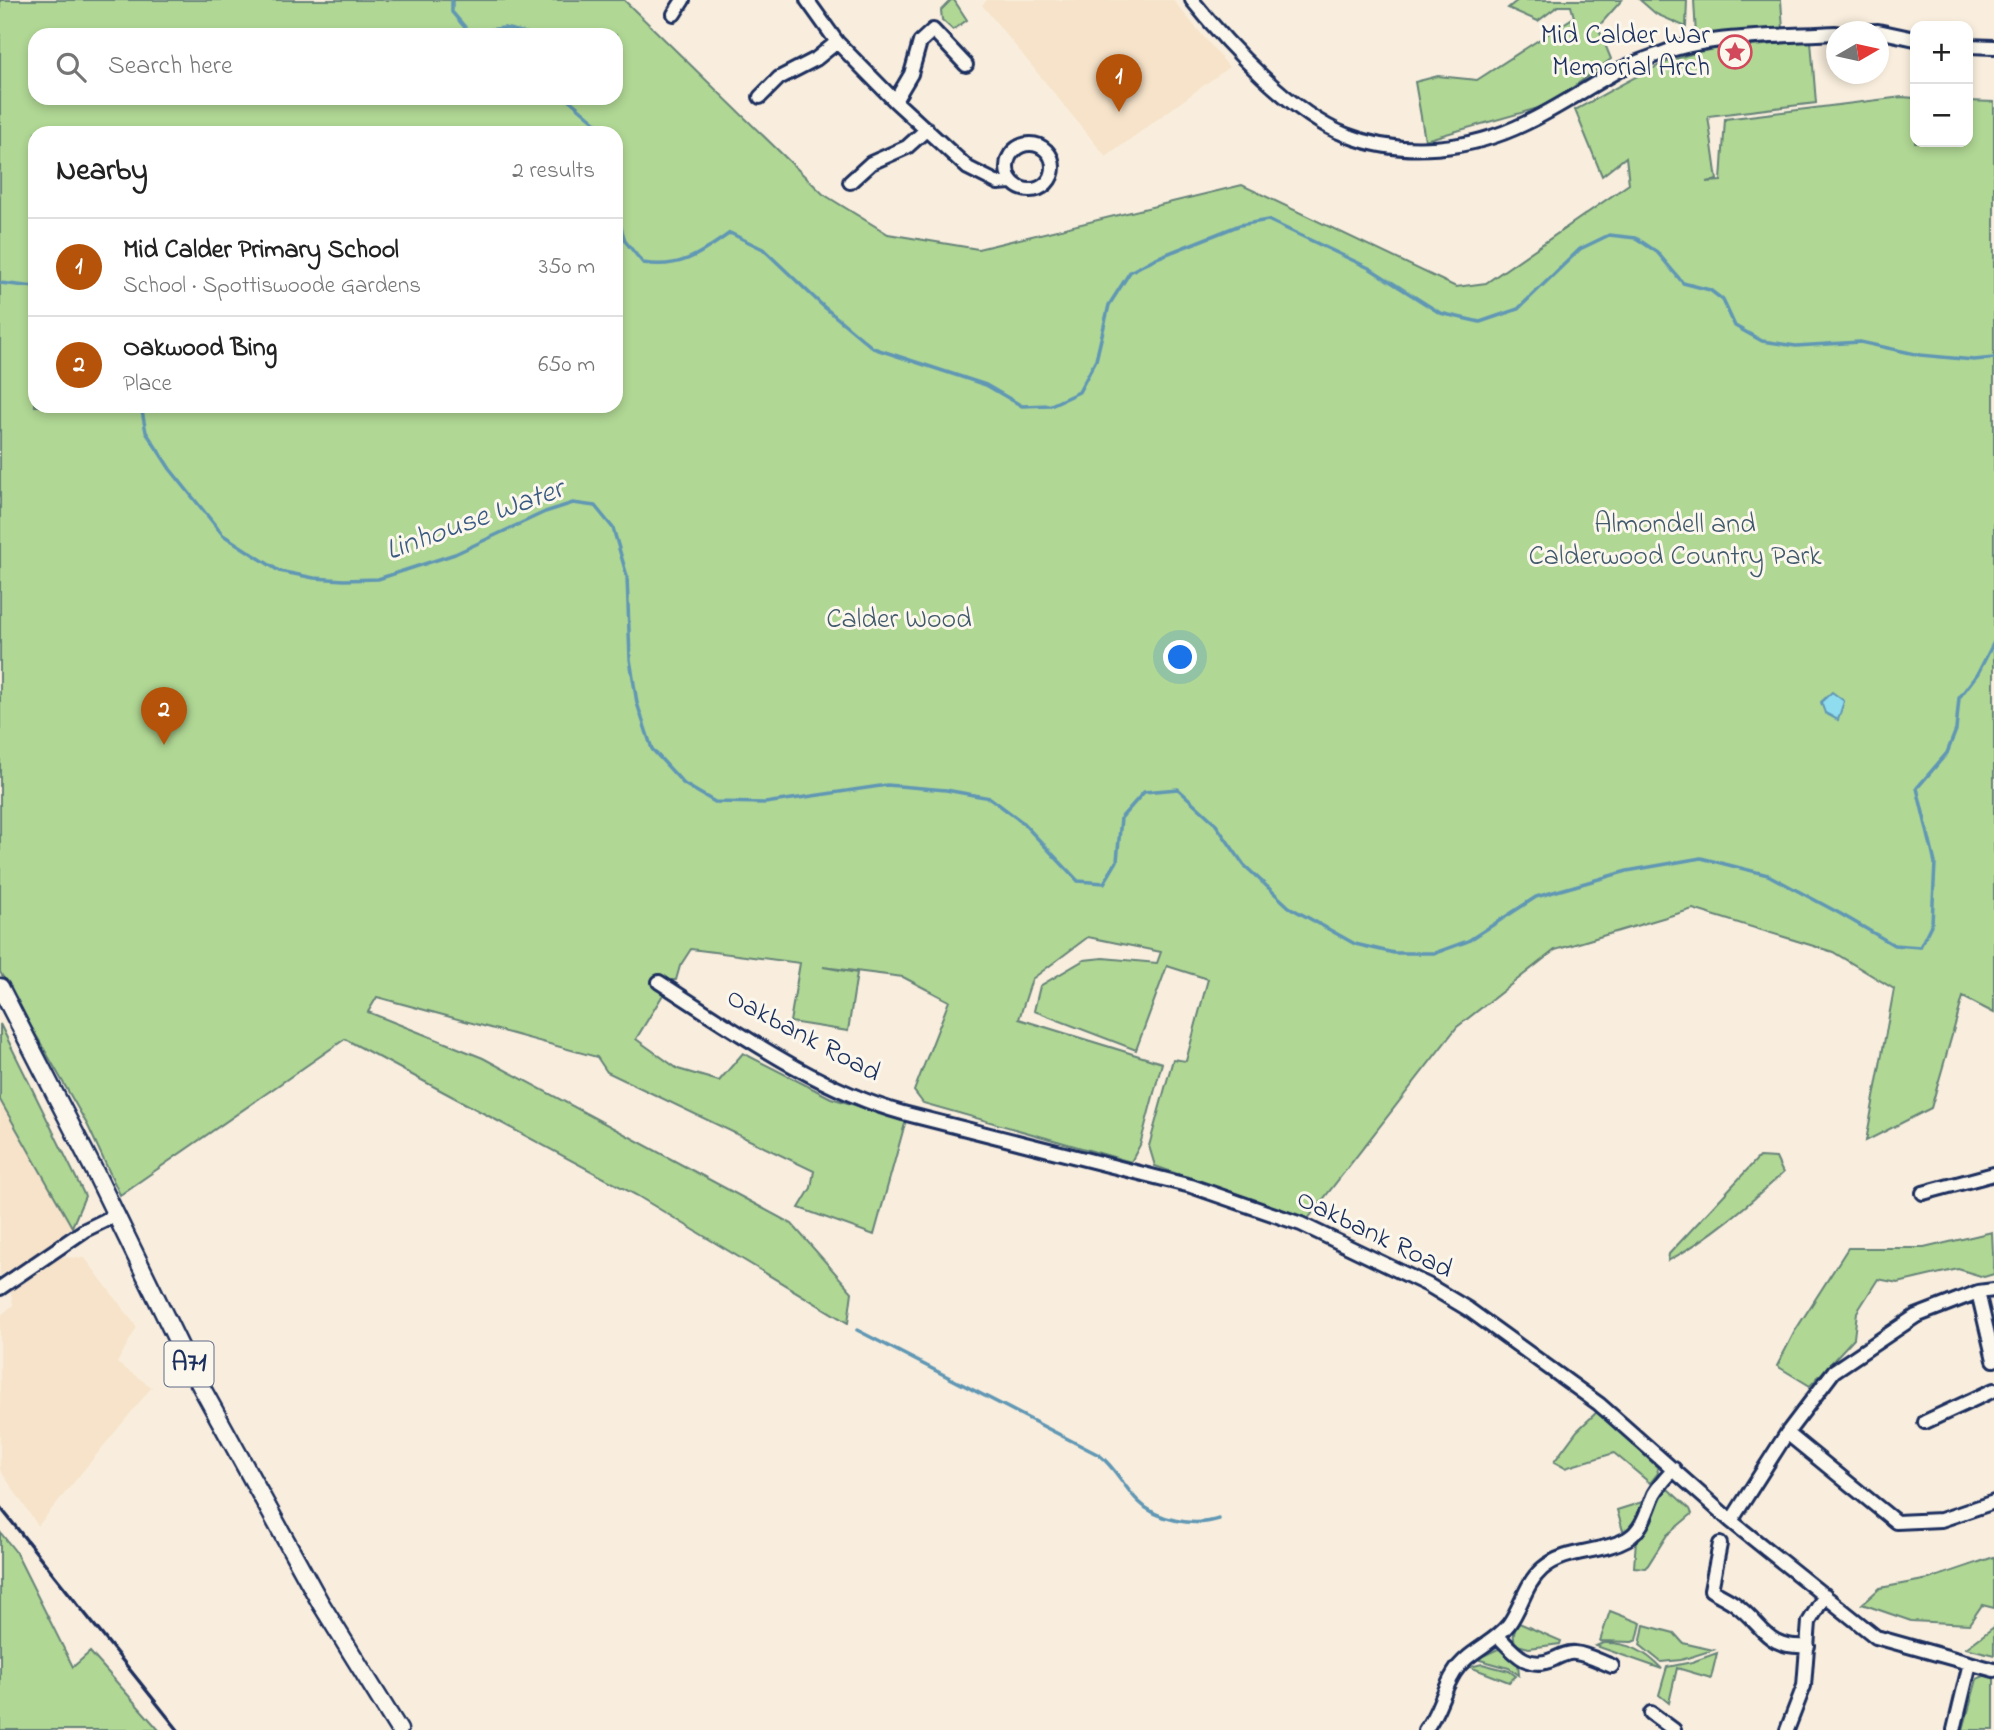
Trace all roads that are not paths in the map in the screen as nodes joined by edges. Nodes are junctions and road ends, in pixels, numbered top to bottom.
1 (683, 0) edge
2 (1192, 0) edge
3 (813, 2) edge
4 (674, 14) dead end
5 (1889, 33) edge
6 (1826, 34) edge
7 (1910, 38) edge
8 (837, 42) junction
9 (1973, 46) edge
10 (1994, 47) edge
11 (966, 65) dead end
12 (761, 97) dead end
13 (895, 101) junction
14 (927, 129) junction
15 (859, 179) dead end
16 (1011, 182) dead end
17 (659, 982) dead end
18 (0, 986) edge
19 (1994, 1174) edge
20 (1923, 1193) dead end
21 (116, 1215) junction
22 (0, 1288) edge
23 (1994, 1290) edge
24 (1978, 1292) junction
25 (1994, 1360) edge
26 (1994, 1390) edge
27 (1925, 1422) dead end
28 (1787, 1433) junction
29 (1674, 1469) junction
30 (1994, 1502) edge
31 (1731, 1521) junction
32 (1720, 1545) dead end
33 (1825, 1595) junction
34 (1497, 1636) junction
35 (1808, 1646) junction
36 (1970, 1663) junction
37 (1612, 1666) dead end
38 (1994, 1670) edge
39 (1651, 1713) dead end
40 (399, 1730) edge
41 (1425, 1730) edge
42 (1674, 1730) edge
43 (1787, 1730) edge
44 (1954, 1730) edge

1 - 4 street
2 - 6 street
3 - 8 street
5 - 7 street
8 - 12 street
8 - 13 street
9 - 10 street
11 - 13 street
13 - 14 street
14 - 15 street
14 - 16 street
17 - 29 street, Oakbank Road
18 - 21 main road, A71
19 - 20 street
21 - 22 street
21 - 40 main road, A71
23 - 24 street
24 - 25 street
24 - 28 street
26 - 27 street
28 - 30 street
28 - 31 street
29 - 31 street, Oakbank Road
29 - 34 street
31 - 33 street, Oakbank Road
32 - 35 street
33 - 35 street
33 - 36 street, Oakbank Road
34 - 37 street
34 - 41 street
35 - 43 street
36 - 38 street, Oakbank Road
36 - 44 street
39 - 42 street

